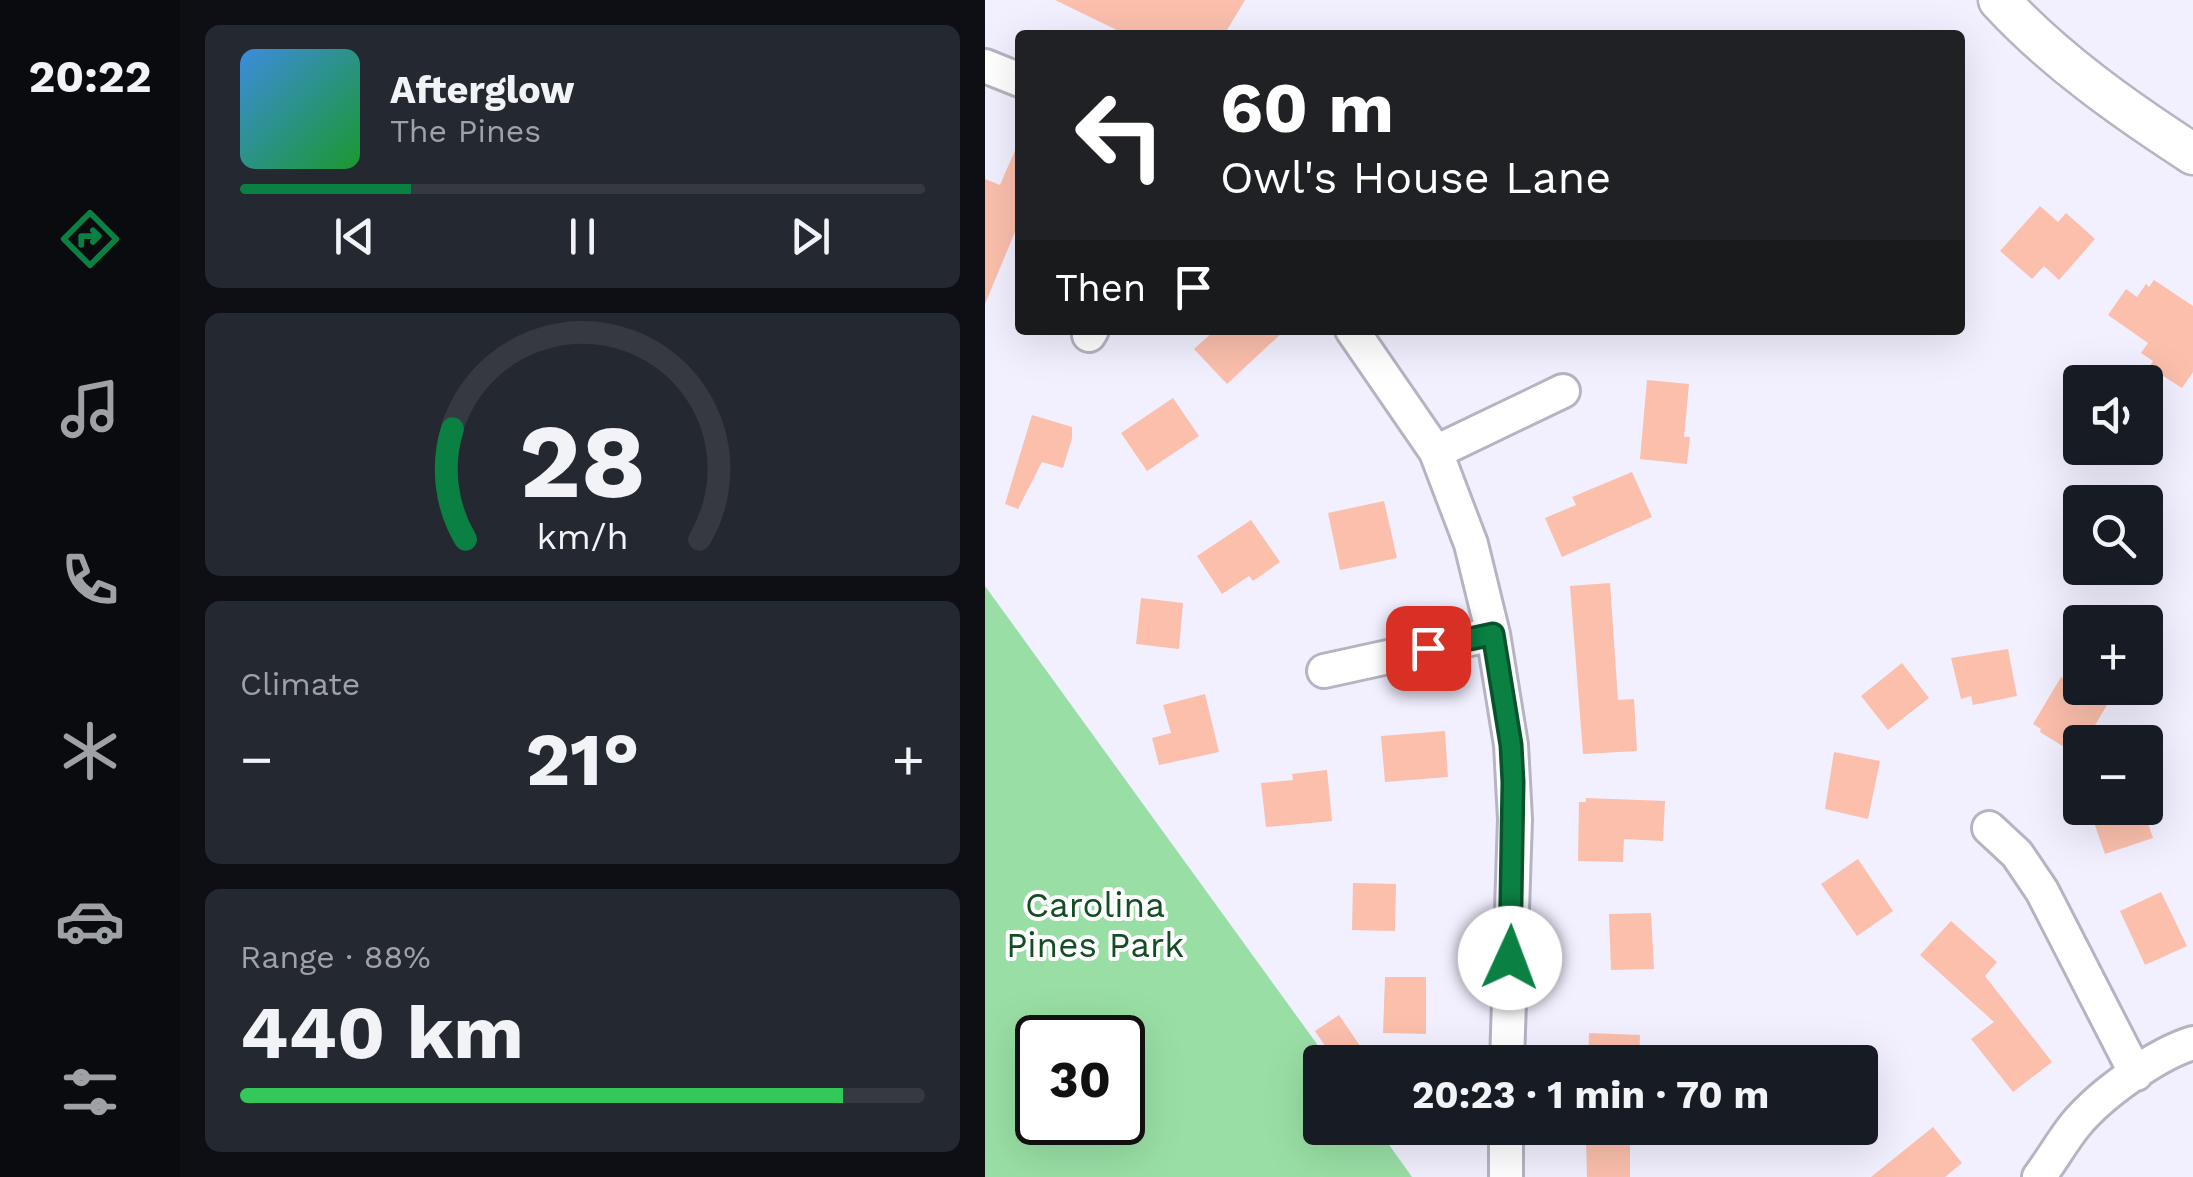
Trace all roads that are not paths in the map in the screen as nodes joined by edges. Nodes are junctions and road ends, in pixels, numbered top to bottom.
1 (1999, 0) edge
2 (985, 66) edge
3 (1015, 78) edge
4 (2193, 154) edge
5 (1355, 335) edge
6 (1563, 391) dead end
7 (1436, 452) junction
8 (1493, 634) junction
9 (1324, 671) dead end
10 (1989, 828) dead end
11 (2193, 1043) edge
12 (1508, 1045) edge
13 (2136, 1074) junction
14 (1506, 1145) edge
15 (1507, 1177) edge
16 (2039, 1177) edge

1 - 4 street
2 - 3 street
5 - 7 street
6 - 7 street
7 - 8 street
8 - 9 street
8 - 12 street
10 - 13 street
11 - 13 street
13 - 16 street
14 - 15 street

